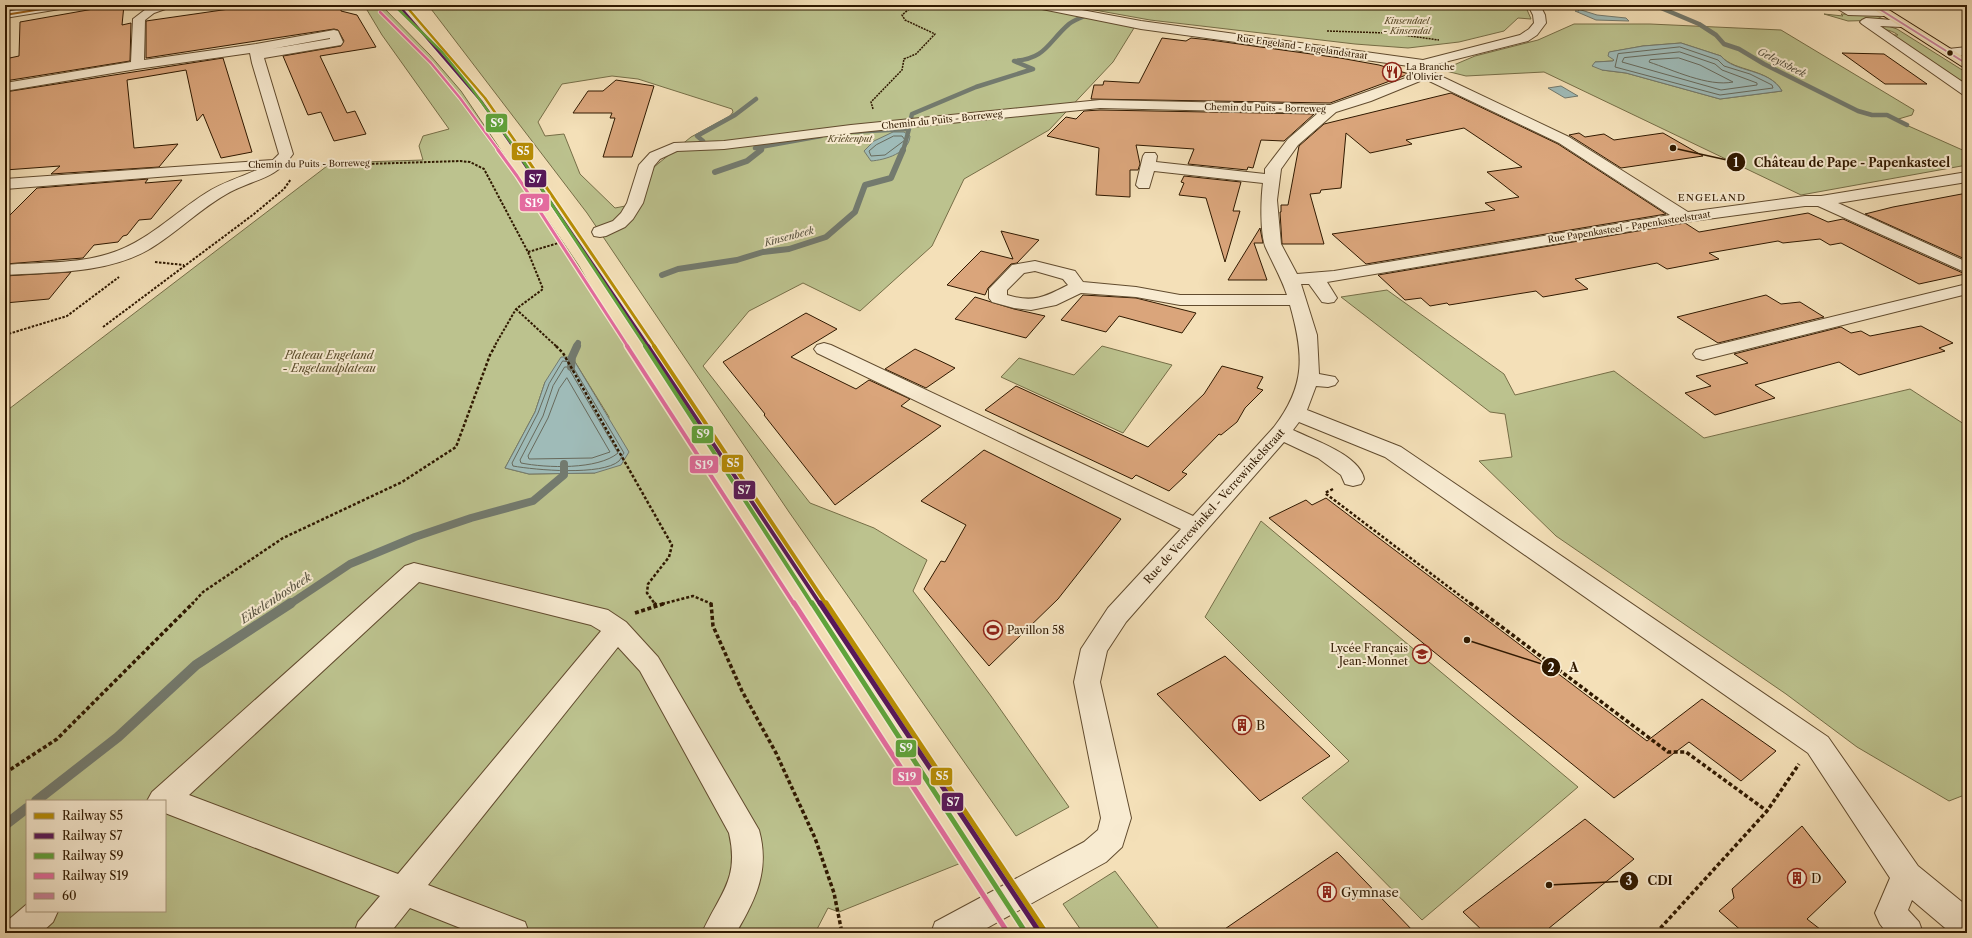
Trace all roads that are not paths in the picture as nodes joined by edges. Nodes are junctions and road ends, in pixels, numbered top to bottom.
1 (66, 5) edge
2 (167, 5) edge
3 (1037, 5) edge
4 (1534, 5) edge
5 (1838, 5) edge
6 (1873, 5) edge
7 (1886, 14) junction
8 (5, 15) edge
9 (1901, 23) junction
10 (1967, 51) edge
11 (257, 52) junction
12 (1948, 52) junction
13 (1967, 64) edge
14 (137, 65) junction
15 (1422, 68) junction
16 (5, 87) edge
17 (1967, 91) edge
18 (1331, 109) junction
19 (279, 163) junction
20 (1967, 177) edge
21 (1271, 179) junction
22 (5, 184) edge
23 (1144, 185) dead end
24 (1821, 201) junction
25 (1685, 217) junction
26 (600, 232) dead end
27 (1967, 268) edge
28 (5, 270) edge
29 (1314, 279) junction
30 (1078, 287) dead end
31 (1967, 289) edge
32 (1294, 290) junction
33 (1328, 298) dead end
34 (824, 350) dead end
35 (1703, 354) dead end
36 (1288, 423) junction
37 (1357, 482) road end
38 (1197, 527) junction
39 (617, 629) junction
40 (164, 800) edge
41 (166, 801) edge
42 (1907, 876) junction
43 (404, 890) junction
44 (41, 912) edge
45 (1967, 926) edge
46 (18, 933) edge
47 (370, 933) edge
48 (513, 933) edge
49 (718, 933) edge
50 (947, 933) edge
51 (1906, 933) edge

1 - 8 street
2 - 14 street
3 - 15 street, Rue Engeland - Engelandstraat
4 - 15 street, Rue Engeland - Engelandstraat
5 - 7 street
6 - 7 main road
7 - 9 main road
9 - 12 main road
9 - 17 street
10 - 12 street
11 - 11 street
11 - 14 street
11 - 19 street
12 - 13 main road
14 - 16 street
15 - 18 street, Rue de Verrewinkel - Verrewinkelstraat
15 - 25 street
18 - 21 street, Rue de Verrewinkel - Verrewinkelstraat
18 - 26 street, Chemin du Puits - Borreweg
19 - 22 street, Chemin du Puits - Borreweg
19 - 28 street
20 - 24 street, Rue Papenkasteel - Papenkasteelstraat
21 - 23 street
21 - 32 street, Rue de Verrewinkel - Verrewinkelstraat
24 - 25 street, Rue Papenkasteel - Papenkasteelstraat
24 - 27 street
25 - 29 street, Rue Papenkasteel - Papenkasteelstraat
29 - 32 street, Rue Papenkasteel - Papenkasteelstraat
29 - 33 street
30 - 32 street, Rue Papenkasteel - Papenkasteelstraat
31 - 35 street
32 - 36 street, Rue de Verrewinkel - Verrewinkelstraat
34 - 38 street
36 - 37 street
36 - 38 street, Rue de Verrewinkel - Verrewinkelstraat
36 - 42 street
38 - 50 street, Rue de Verrewinkel - Verrewinkelstraat
39 - 40 street
39 - 43 street
39 - 49 street
41 - 43 street
42 - 45 street
42 - 51 street
43 - 47 street
43 - 48 street
44 - 46 street

